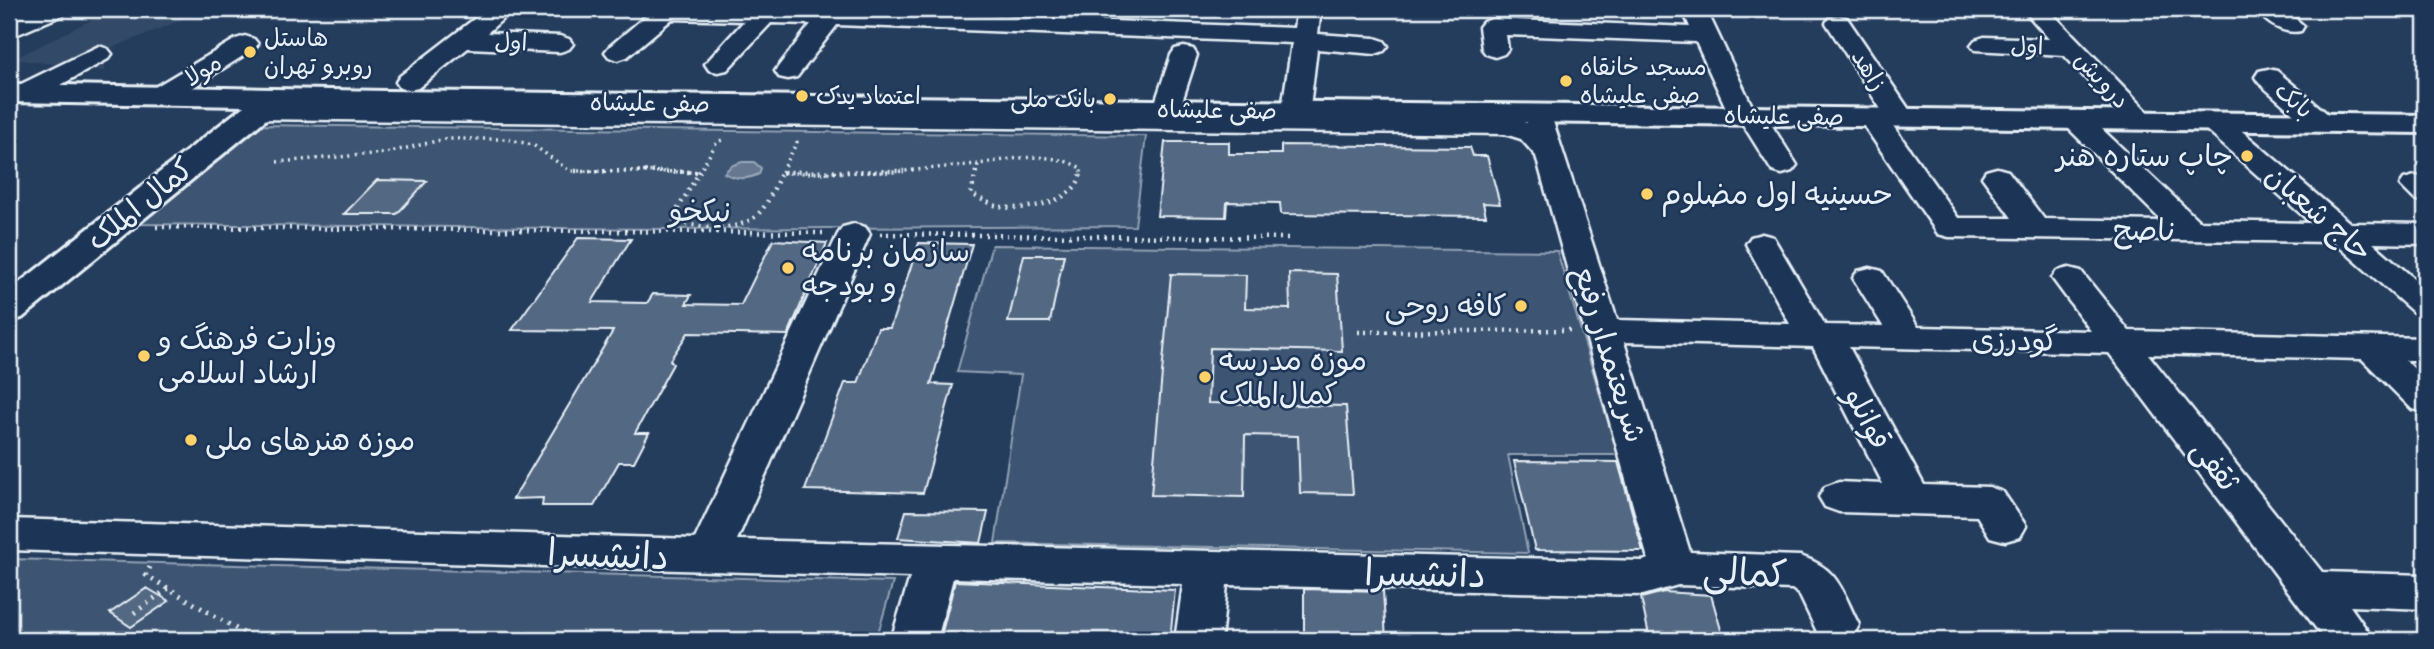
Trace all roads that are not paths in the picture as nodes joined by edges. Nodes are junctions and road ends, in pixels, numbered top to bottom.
1 (31, 9) edge
2 (56, 9) edge
3 (502, 9) edge
4 (1310, 9) edge
5 (1694, 9) edge
6 (2035, 9) edge
7 (2268, 9) edge
8 (666, 10) edge
9 (734, 11) edge
10 (764, 15) junction
11 (967, 16) edge
12 (830, 17) junction
13 (9, 19) edge
14 (1136, 19) edge
15 (1838, 23) dead end
16 (2292, 26) dead end
17 (9, 30) edge
18 (1706, 35) junction
19 (1305, 38) junction
20 (463, 40) junction
21 (245, 44) dead end
22 (560, 44) dead end
23 (1984, 45) dead end
24 (1375, 46) dead end
25 (2071, 47) junction
26 (1494, 48) dead end
27 (618, 52) dead end
28 (99, 54) dead end
29 (1184, 55) dead end
30 (718, 64) dead end
31 (788, 71) dead end
32 (2268, 77) dead end
33 (409, 82) dead end
34 (17, 93) edge
35 (160, 96) junction
36 (264, 105) junction
37 (1167, 109) junction
38 (1539, 115) junction
39 (1747, 116) junction
40 (1886, 117) junction
41 (1295, 118) junction
42 (2076, 120) junction
43 (2140, 120) junction
44 (2213, 121) junction
45 (2320, 122) junction
46 (2422, 126) edge
47 (1548, 151) junction
48 (1782, 165) dead end
49 (1997, 177) dead end
50 (1949, 227) joint
51 (2035, 228) junction
52 (2190, 230) junction
53 (2342, 233) junction
54 (854, 234) road end
55 (2425, 234) edge
56 (1762, 244) dead end
57 (1870, 278) dead end
58 (2069, 278) dead end
59 (2425, 305) edge
60 (9, 310) edge
61 (1605, 331) junction
62 (1820, 336) junction
63 (1908, 338) junction
64 (2120, 342) junction
65 (2372, 348) junction
66 (2425, 349) edge
67 (2425, 400) edge
68 (1839, 497) dead end
69 (1911, 499) junction
70 (2004, 526) dead end
71 (9, 535) edge
72 (708, 557) junction
73 (936, 564) junction
74 (1207, 568) junction
75 (1655, 573) junction
76 (2310, 588) junction
77 (2425, 592) edge
78 (1836, 625) dead end
79 (914, 640) edge
80 (1198, 640) edge
81 (2351, 640) edge

1 - 13 main road
2 - 17 street
3 - 20 street
4 - 19 street
5 - 18 street
6 - 25 street, درویش
7 - 16 street
8 - 9 street
8 - 27 street
9 - 10 street
10 - 12 street
10 - 30 street
11 - 12 street
11 - 14 street
12 - 31 street
14 - 19 street
15 - 40 street, زاهد
18 - 26 street
18 - 39 street
19 - 24 street
19 - 41 street
20 - 22 street, اول
20 - 33 street
21 - 35 street, مولا
23 - 25 street, اول
25 - 43 street, درویش
28 - 34 street
29 - 37 street
32 - 45 street, بابک
34 - 35 main road, صفی علیشاه
35 - 36 main road, صفی علیشاه
36 - 37 main road, صفی علیشاه
36 - 41 street, صفی علیشاه
36 - 60 main road, کمال الملک
37 - 41 main road, صفی علیشاه
38 - 39 main road, صفی علیشاه
38 - 41 main road, صفی علیشاه
38 - 47 street, شریعتمدار رفیع
39 - 40 main road, صفی علیشاه
39 - 48 street
40 - 42 main road, صفی علیشاه
40 - 50 street, زاهد
41 - 47 street, صفی علیشاه
42 - 43 main road, صفی علیشاه
42 - 52 street
43 - 44 main road, صفی علیشاه
44 - 45 main road, صفی علیشاه
44 - 53 street, حاج شعبان
45 - 46 main road, صفی علیشاه
47 - 61 street, شریعتمدار رفیع
49 - 51 street
50 - 51 street, ناصح
51 - 52 street, ناصح
52 - 53 street, ناصح
53 - 55 street, ناصح
53 - 59 street, حاج شعبان
54 - 72 street
56 - 62 street, قوانلو
57 - 63 street
58 - 64 street, ثقفی
61 - 62 street, گودرزی
61 - 75 street, شریعتمدار رفیع
62 - 63 street, گودرزی
62 - 69 street, قوانلو
63 - 64 street, گودرزی
64 - 65 street, گودرزی
64 - 76 street, ثقفی
65 - 66 street, گودرزی
65 - 67 street
68 - 69 street, قوانلو
69 - 70 street, قوانلو
71 - 72 street, دانشسرا
72 - 73 street, دانشسرا
73 - 74 street, دانشسرا
73 - 79 street
74 - 75 street, دانشسرا
74 - 80 street
75 - 78 street, کمالی
76 - 77 street
76 - 81 street, ثقفی

